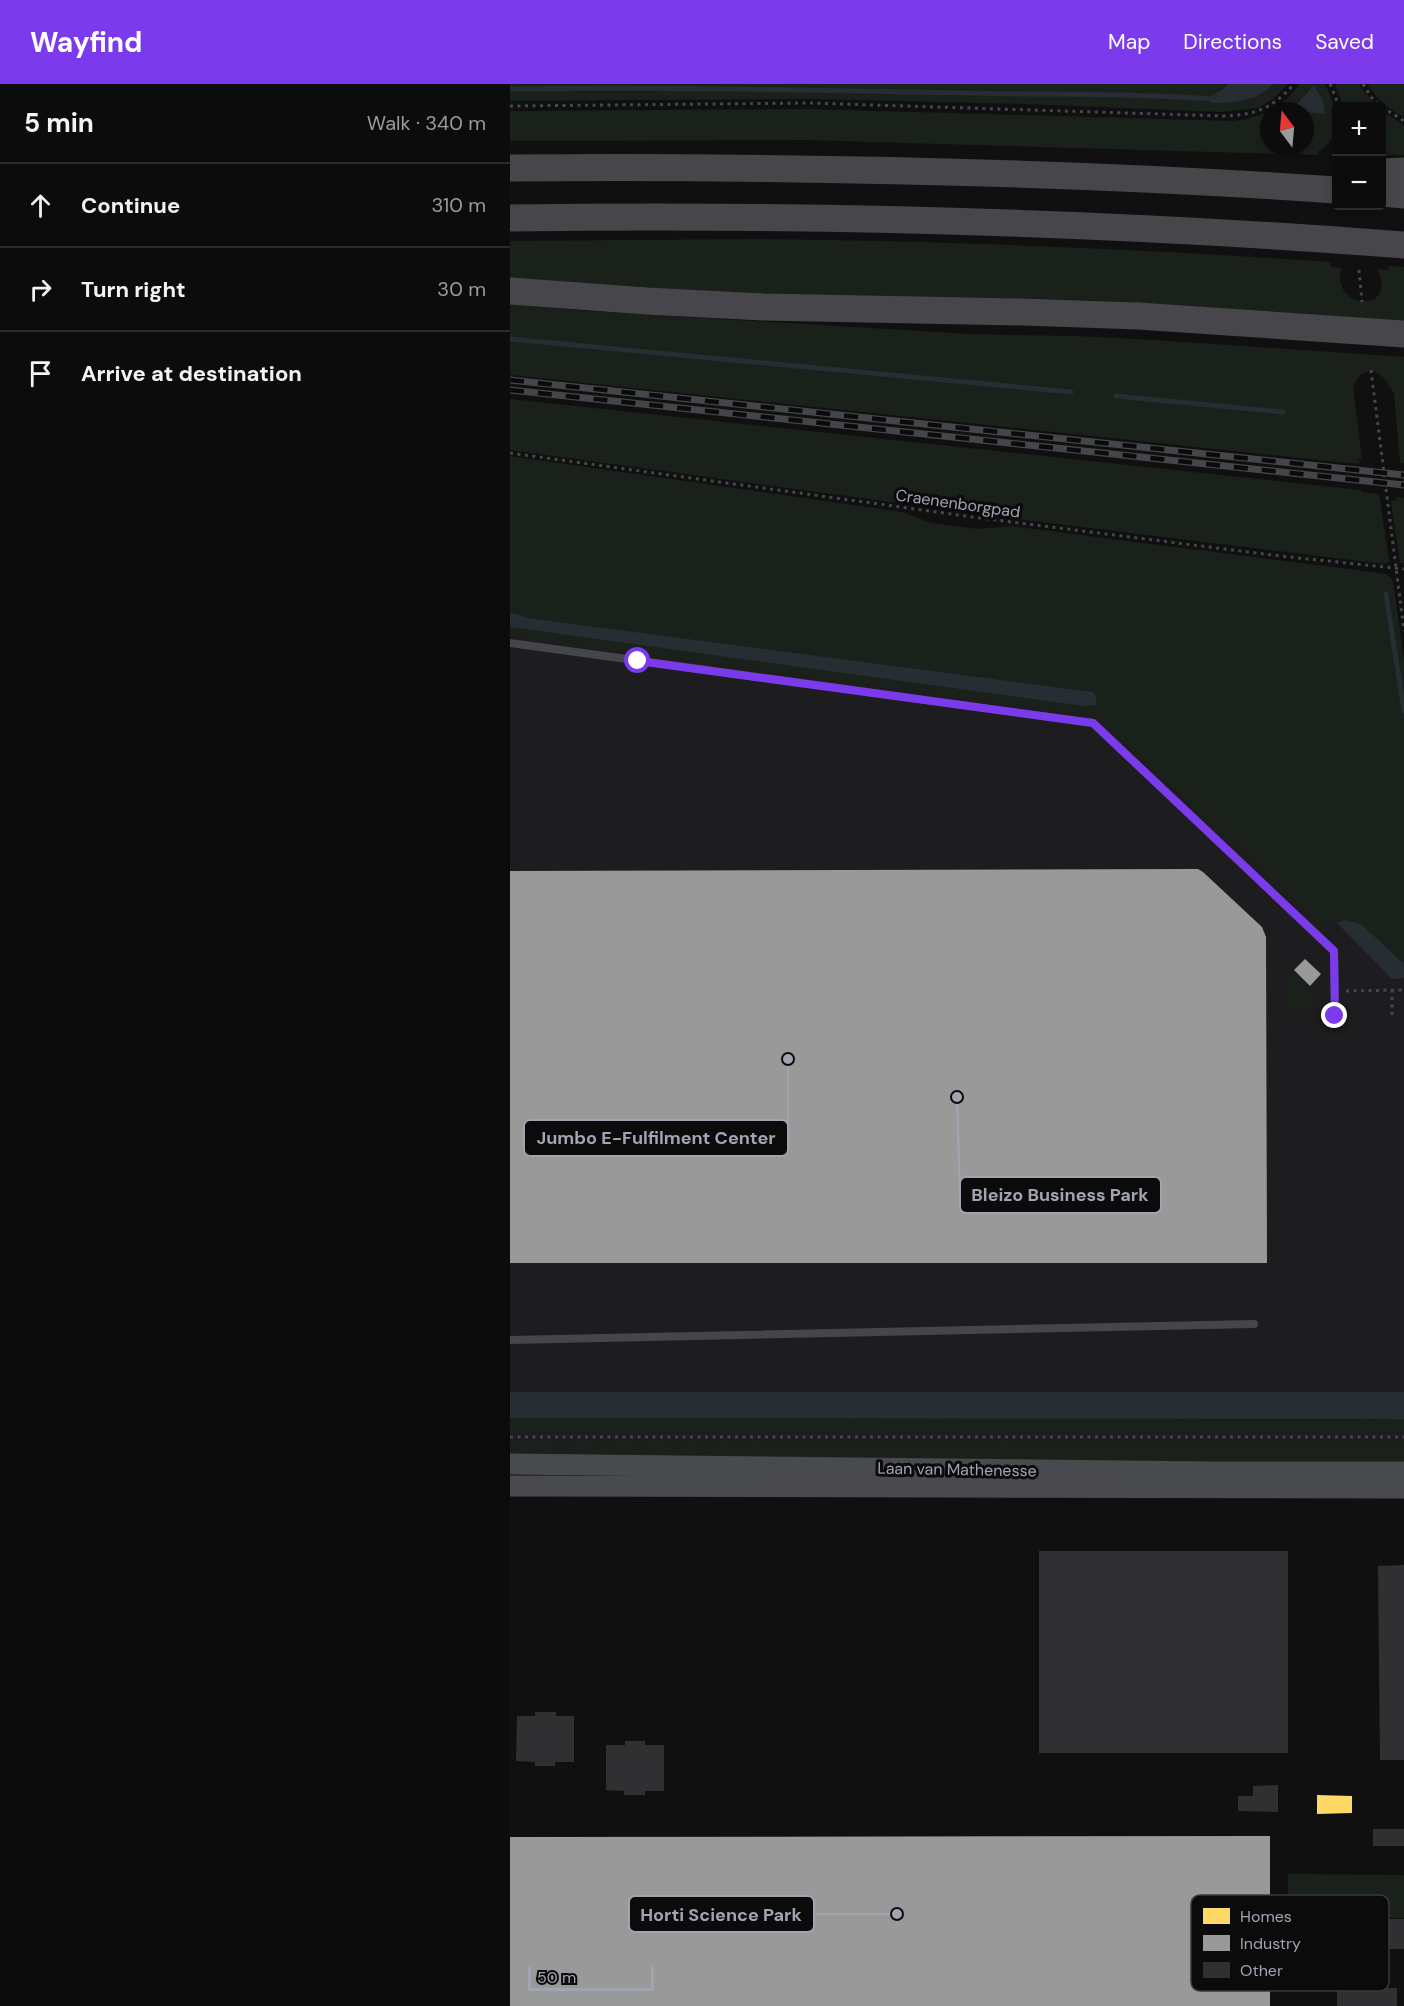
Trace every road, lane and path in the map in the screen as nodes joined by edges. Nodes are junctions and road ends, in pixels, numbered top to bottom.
1 (1294, 84) edge
2 (1330, 84) edge
3 (1363, 84) edge
4 (1337, 102) edge
5 (1375, 102) edge
6 (510, 106) edge
7 (1386, 110) edge
8 (1404, 121) edge
9 (510, 168) edge
10 (1404, 171) edge
11 (1386, 172) edge
12 (1332, 174) edge
13 (1183, 181) junction
14 (1332, 190) edge
15 (1386, 193) edge
16 (1404, 195) edge
17 (510, 219) edge
18 (1404, 245) edge
19 (1359, 270) dead end
20 (510, 291) edge
21 (1362, 302) dead end
22 (1404, 334) edge
23 (1371, 370) dead end
24 (510, 453) edge
25 (1395, 569) junction
26 (1404, 569) edge
27 (1404, 631) edge
28 (510, 643) edge
29 (1392, 990) junction
30 (1404, 990) edge
31 (1336, 991) junction
32 (1335, 1016) dead end
33 (1392, 1016) dead end
34 (1254, 1324) dead end
35 (510, 1340) edge
36 (510, 1437) edge
37 (1404, 1437) edge
38 (510, 1464) edge
39 (1404, 1472) edge
40 (510, 1486) edge
41 (1404, 1488) edge

1 - 6 path
2 - 4 path
3 - 5 path
7 - 8 path
9 - 13 highway
10 - 11 highway
12 - 13 highway
13 - 14 highway
15 - 16 highway
17 - 18 highway
19 - 21 path
20 - 22 highway
23 - 25 path
24 - 25 path, Craenenborgpad
25 - 26 path, Craenenborgpad
25 - 27 path
28 - 31 lane
29 - 30 path
29 - 31 path
29 - 33 path
31 - 32 lane
34 - 35 lane
36 - 37 path, Laan van Mathenesse
38 - 39 street, Laan van Mathenesse
40 - 41 street, Laan van Mathenesse

